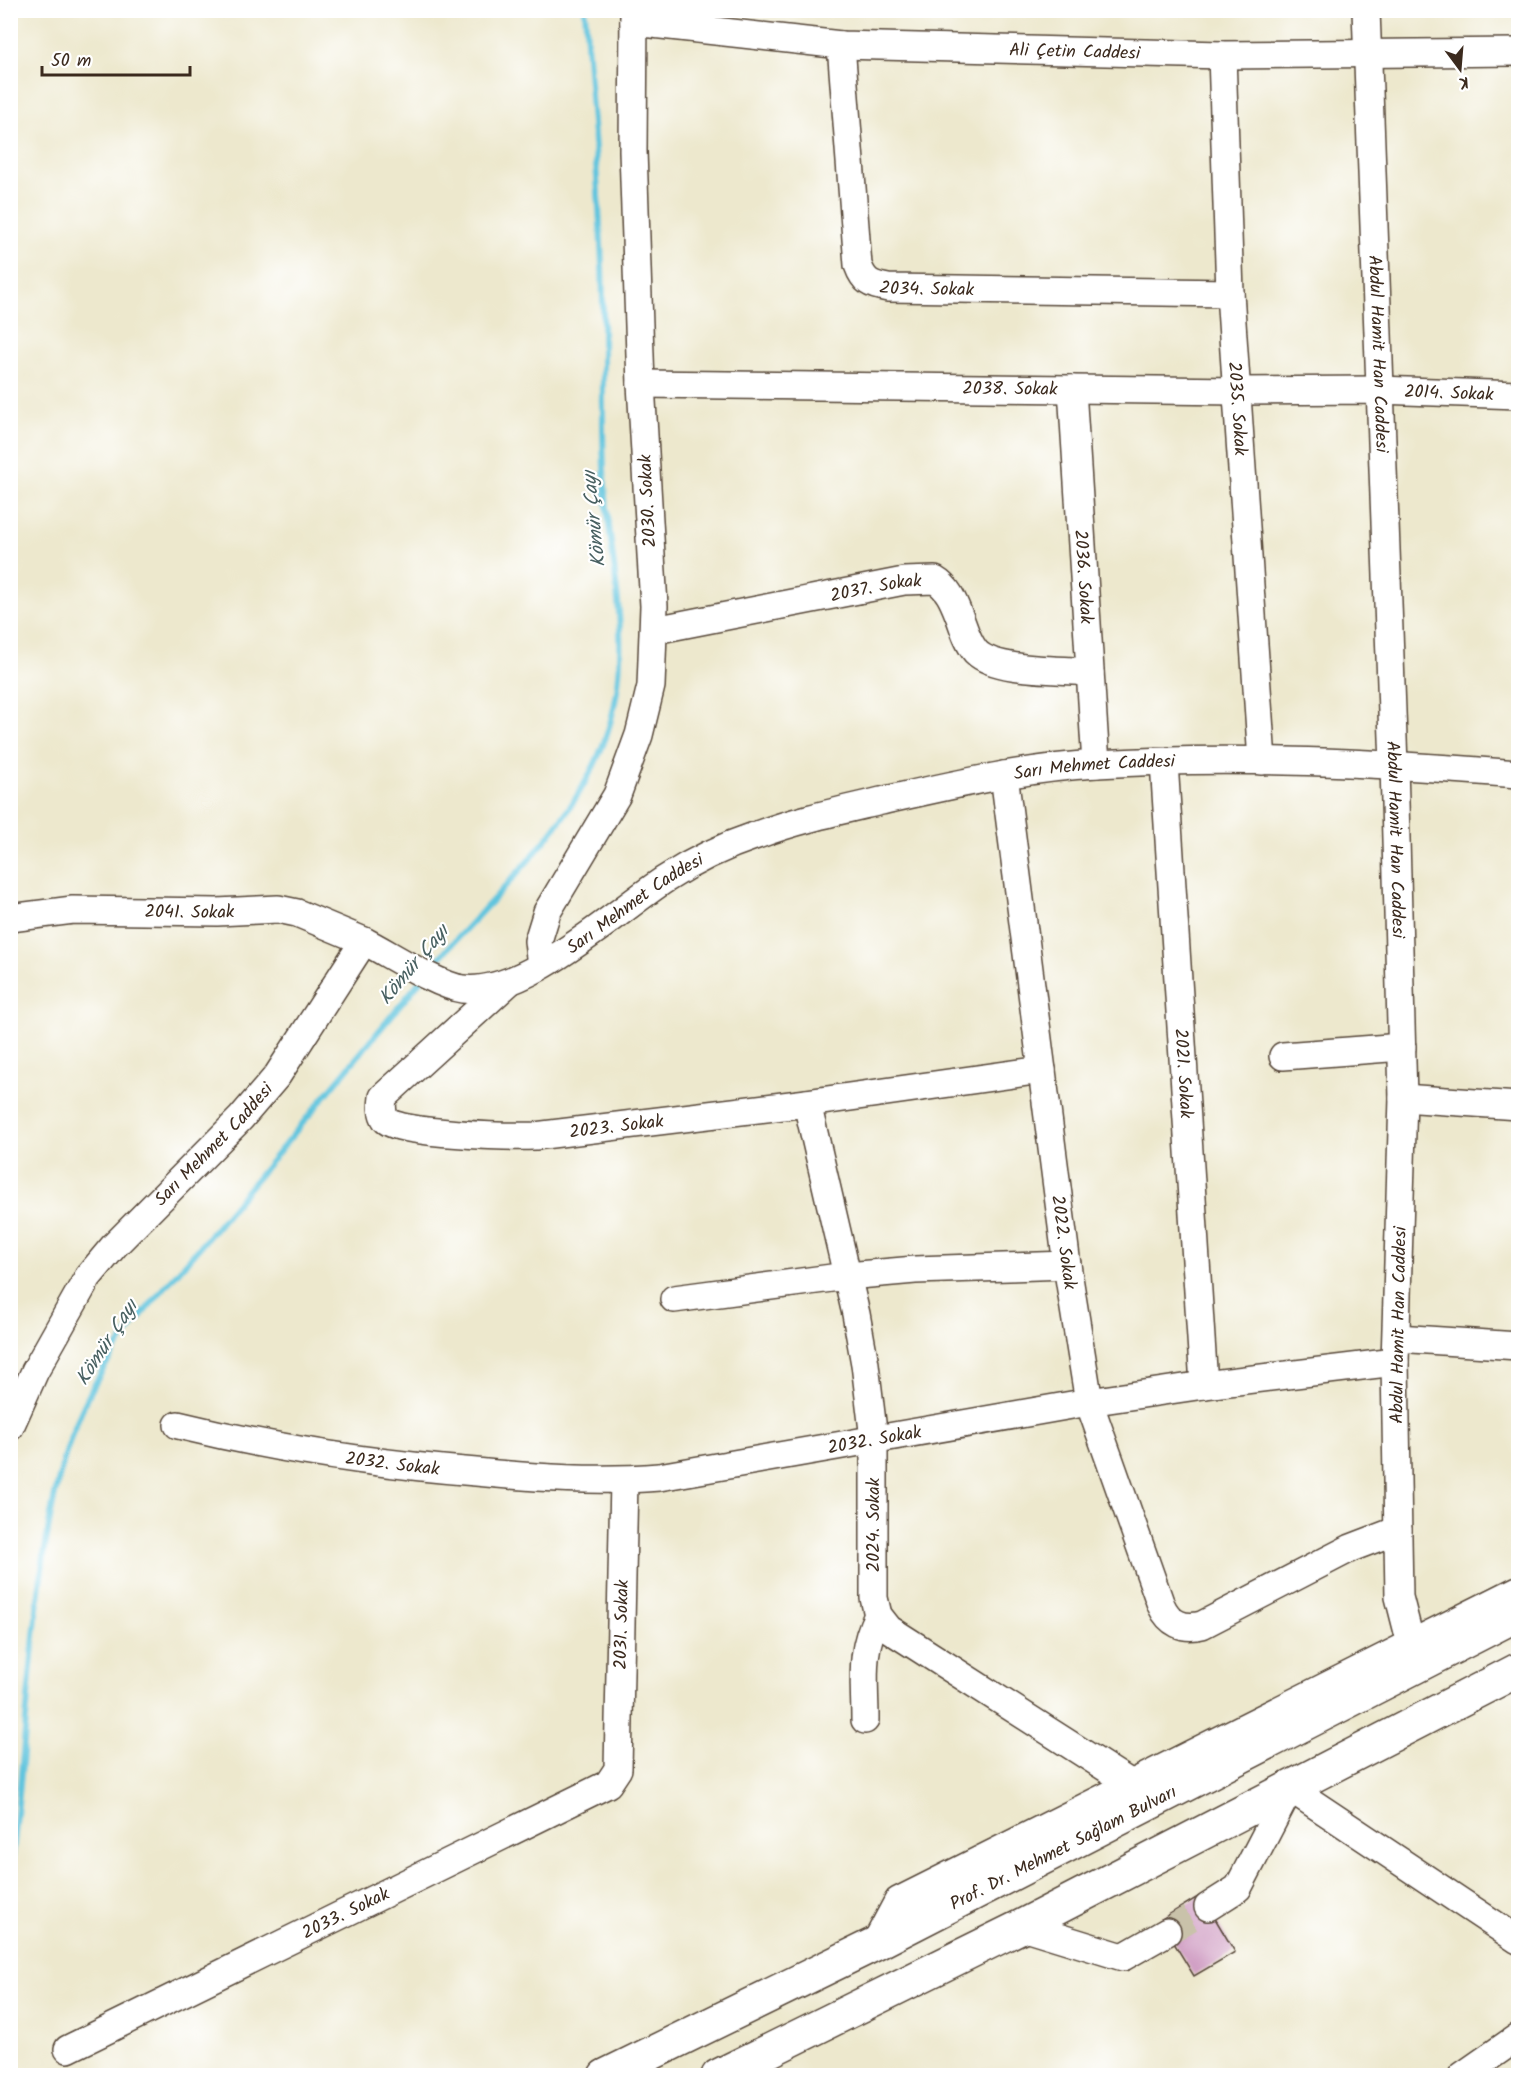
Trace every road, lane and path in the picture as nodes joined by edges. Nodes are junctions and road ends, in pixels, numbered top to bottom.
1 (1366, 10) edge
2 (634, 16) edge
3 (841, 45) junction
4 (1518, 52) edge
5 (1367, 53) junction
6 (1222, 55) junction
7 (1230, 293) junction
8 (641, 384) junction
9 (1072, 389) junction
10 (1379, 390) junction
11 (1238, 391) junction
12 (1518, 396) edge
13 (655, 630) junction
14 (1090, 672) junction
15 (1262, 761) junction
16 (1164, 762) junction
17 (1096, 764) junction
18 (1394, 765) junction
19 (1518, 774) edge
20 (1004, 775) junction
21 (10, 918) edge
22 (364, 941) junction
23 (541, 966) junction
24 (512, 980) junction
25 (1402, 1047) junction
26 (1283, 1056) dead end
27 (1042, 1070) junction
28 (1403, 1098) junction
29 (807, 1103) junction
30 (1518, 1106) edge
31 (1067, 1265) junction
32 (847, 1276) junction
33 (674, 1299) dead end
34 (1518, 1346) edge
35 (1396, 1350) junction
36 (1204, 1384) junction
37 (1089, 1402) junction
38 (178, 1425) dead end
39 (10, 1427) edge
40 (874, 1439) junction
41 (624, 1480) junction
42 (1398, 1530) junction
43 (1518, 1590) edge
44 (1518, 1614) edge
45 (878, 1615) junction
46 (1416, 1654) junction
47 (1518, 1670) edge
48 (865, 1720) dead end
49 (618, 1769) joint
50 (1290, 1788) junction
51 (1147, 1792) junction
52 (1208, 1906) tunnel mouth
53 (1022, 1926) junction
54 (1167, 1932) tunnel mouth
55 (1518, 1940) edge
56 (1518, 2037) edge
57 (68, 2049) dead end
58 (733, 2072) edge
59 (605, 2076) edge
60 (1462, 2076) edge

1 - 5 street, Abdul Hamit Han Caddesi
2 - 3 street, Ali Çetin Caddesi
2 - 8 street, 2030. Sokak
3 - 6 street, Ali Çetin Caddesi
3 - 7 street, 2034. Sokak
4 - 5 street, Ali Çetin Caddesi
5 - 6 street, Ali Çetin Caddesi
5 - 10 street, Abdul Hamit Han Caddesi
6 - 7 street, 2035. Sokak
7 - 11 street, 2035. Sokak
8 - 9 street, 2038. Sokak
8 - 13 street, 2030. Sokak
9 - 11 street, 2038. Sokak
9 - 14 street, 2036. Sokak
10 - 11 street, 2038. Sokak
10 - 12 street, 2014. Sokak
10 - 18 street, Abdul Hamit Han Caddesi
11 - 15 street, 2035. Sokak
13 - 14 street, 2037. Sokak
13 - 23 street, 2030. Sokak
14 - 17 street, 2036. Sokak
15 - 16 street, Sarı Mehmet Caddesi
15 - 18 street, Sarı Mehmet Caddesi
16 - 17 street, Sarı Mehmet Caddesi
16 - 36 street, 2021. Sokak
17 - 20 street, Sarı Mehmet Caddesi
18 - 19 street, Sarı Mehmet Caddesi
18 - 25 street, Abdul Hamit Han Caddesi
20 - 23 street, Sarı Mehmet Caddesi
20 - 27 street, 2022. Sokak
21 - 22 street, 2041. Sokak
22 - 24 street, Sarı Mehmet Caddesi
22 - 39 street, Sarı Mehmet Caddesi
23 - 24 street, Sarı Mehmet Caddesi
24 - 29 street, 2023. Sokak
25 - 26 street
25 - 28 street, Abdul Hamit Han Caddesi
27 - 29 street, 2023. Sokak
27 - 31 street, 2022. Sokak
28 - 30 street
28 - 35 street, Abdul Hamit Han Caddesi
29 - 32 street, 2024. Sokak
31 - 32 street
31 - 37 street, 2022. Sokak
32 - 33 street
32 - 40 street, 2024. Sokak
34 - 35 street
35 - 36 street
35 - 42 street, Abdul Hamit Han Caddesi
36 - 37 street
37 - 40 street, 2032. Sokak
37 - 42 street
38 - 41 street, 2032. Sokak
40 - 41 street, 2032. Sokak
40 - 45 street, 2024. Sokak
41 - 49 street, 2031. Sokak
42 - 46 street, Abdul Hamit Han Caddesi
43 - 46 street
44 - 46 highway, Prof. Dr. Mehmet Sağlam Bulvarı
45 - 48 street
45 - 51 street
46 - 51 highway, Prof. Dr. Mehmet Sağlam Bulvarı
47 - 50 highway
49 - 57 street, 2033. Sokak
50 - 52 street
50 - 53 highway
50 - 55 street
51 - 59 highway, Prof. Dr. Mehmet Sağlam Bulvarı
53 - 54 street
53 - 58 highway
56 - 60 street

